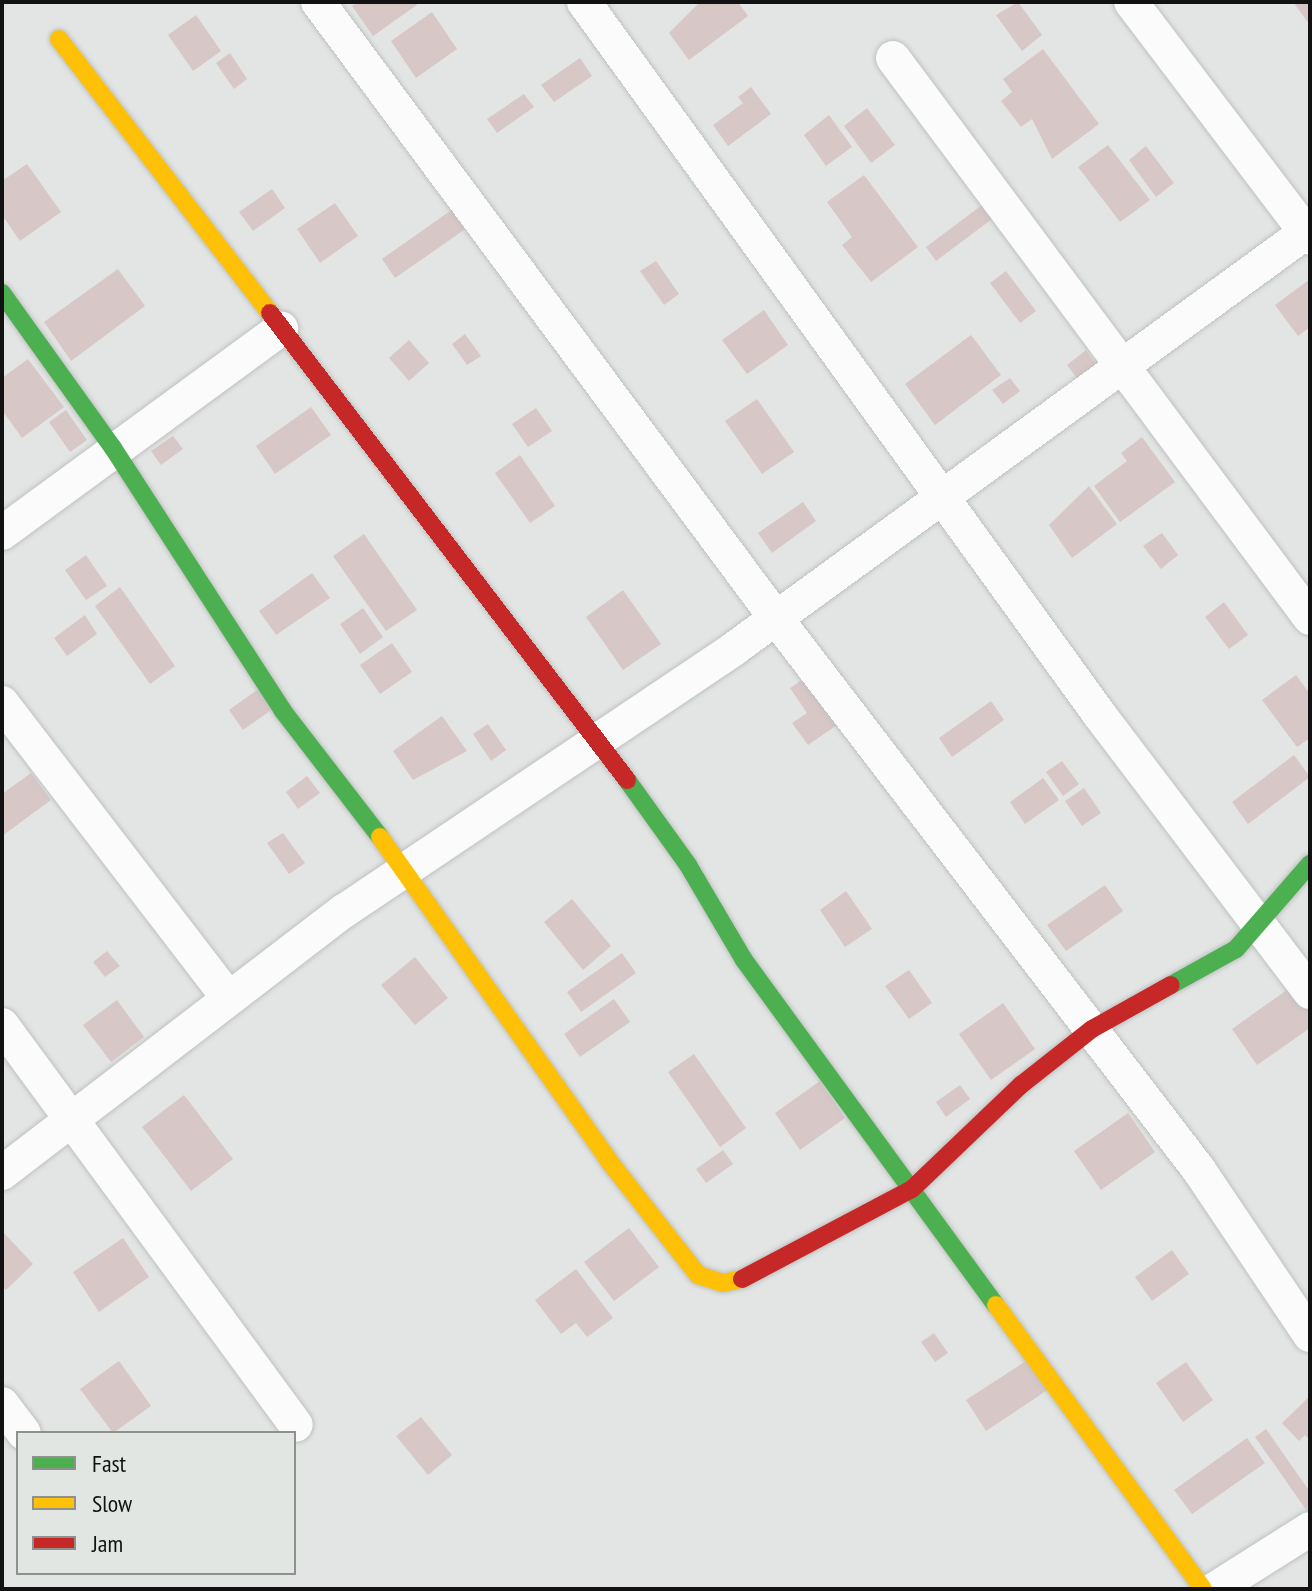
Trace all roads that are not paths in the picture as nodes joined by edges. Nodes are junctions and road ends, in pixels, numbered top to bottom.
1 (318, 2) edge
2 (584, 2) edge
3 (1131, 2) edge
4 (59, 39) dead end
5 (893, 58) dead end
6 (1307, 236) edge
7 (2, 293) edge
8 (281, 329) junction
9 (1121, 367) junction
10 (113, 448) junction
11 (944, 496) junction
12 (2, 533) edge
13 (775, 617) junction
14 (1310, 618) edge
15 (2, 703) edge
16 (598, 740) junction
17 (1310, 864) edge
18 (405, 869) junction
19 (1261, 922) junction
20 (1310, 992) edge
21 (227, 996) junction
22 (2, 1025) edge
23 (1092, 1029) junction
24 (70, 1119) junction
25 (2, 1173) edge
26 (912, 1189) junction
27 (1310, 1335) edge
28 (2, 1404) edge
29 (296, 1425) dead end
30 (22, 1431) edge
31 (1310, 1529) edge
32 (1203, 1589) edge
33 (1215, 1589) edge

1 - 13 street
2 - 11 street
3 - 6 street
4 - 8 street
5 - 9 street
6 - 9 street
7 - 10 street
8 - 10 street
8 - 16 street
9 - 11 street
9 - 14 street
10 - 12 street
10 - 18 street
11 - 13 street
11 - 19 street
13 - 16 street
13 - 23 street
15 - 21 street
16 - 18 street
16 - 26 street
17 - 19 street
18 - 21 street
18 - 26 street
19 - 20 street
19 - 23 street
21 - 24 street
22 - 24 street
23 - 26 street
23 - 27 street
24 - 25 street
24 - 29 street
26 - 32 street
28 - 30 street
31 - 33 street

